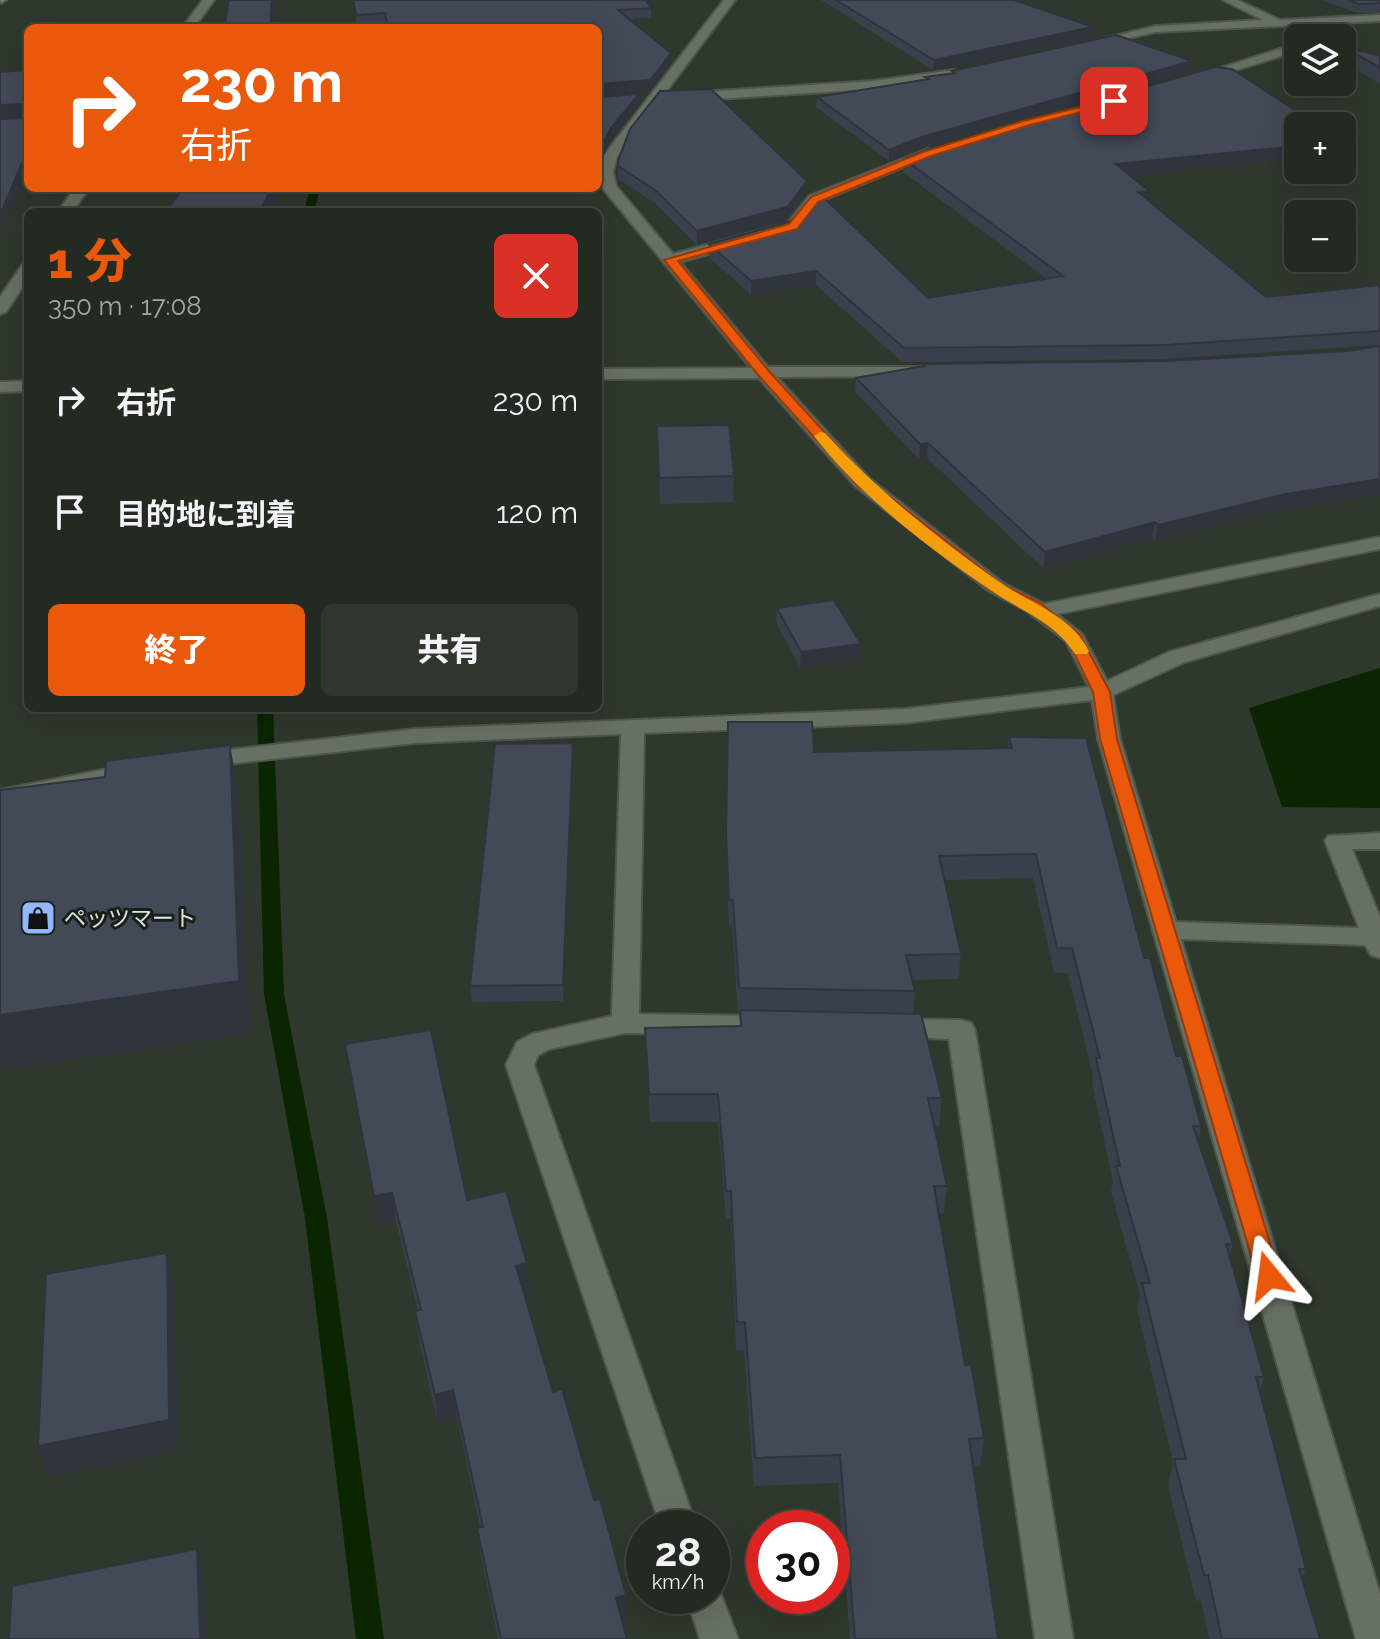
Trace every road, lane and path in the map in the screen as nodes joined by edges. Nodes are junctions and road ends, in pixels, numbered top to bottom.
1 (209, 0) edge
2 (730, 0) edge
3 (1228, 0) edge
4 (1380, 18) edge
5 (191, 24) edge
6 (1280, 24) junction
7 (1380, 24) edge
8 (1284, 27) edge
9 (1356, 31) edge
10 (1078, 46) edge
11 (1284, 46) edge
12 (1356, 56) edge
13 (1380, 65) edge
14 (970, 70) edge
15 (1185, 81) edge
16 (648, 98) junction
17 (941, 150) edge
18 (670, 260) junction
19 (24, 273) edge
20 (0, 309) edge
21 (944, 371) edge
22 (764, 373) junction
23 (602, 374) edge
24 (24, 386) edge
25 (0, 387) edge
26 (1380, 543) edge
27 (1380, 600) edge
28 (1041, 611) junction
29 (1102, 692) junction
30 (633, 726) junction
31 (0, 797) edge
32 (1380, 841) edge
33 (1167, 930) junction
34 (1378, 941) edge
35 (625, 1023) junction
36 (801, 1027) edge
37 (865, 1028) edge
38 (673, 1510) edge
39 (710, 1614) edge
40 (719, 1639) edge
41 (1054, 1639) edge
42 (1375, 1639) edge

1 - 5 street
2 - 16 street
3 - 6 street
4 - 6 street
6 - 8 street
6 - 10 street
7 - 9 street
11 - 15 street
12 - 13 street
14 - 16 street
16 - 18 street
17 - 18 street
18 - 22 street
19 - 20 street
21 - 22 street
22 - 23 street
22 - 28 street
24 - 25 street
26 - 28 street
27 - 29 street
28 - 29 street
29 - 30 street
29 - 33 street
30 - 31 street
30 - 35 street
32 - 34 street
33 - 34 street
33 - 42 street
35 - 36 street
35 - 38 street
37 - 41 street
39 - 40 street

